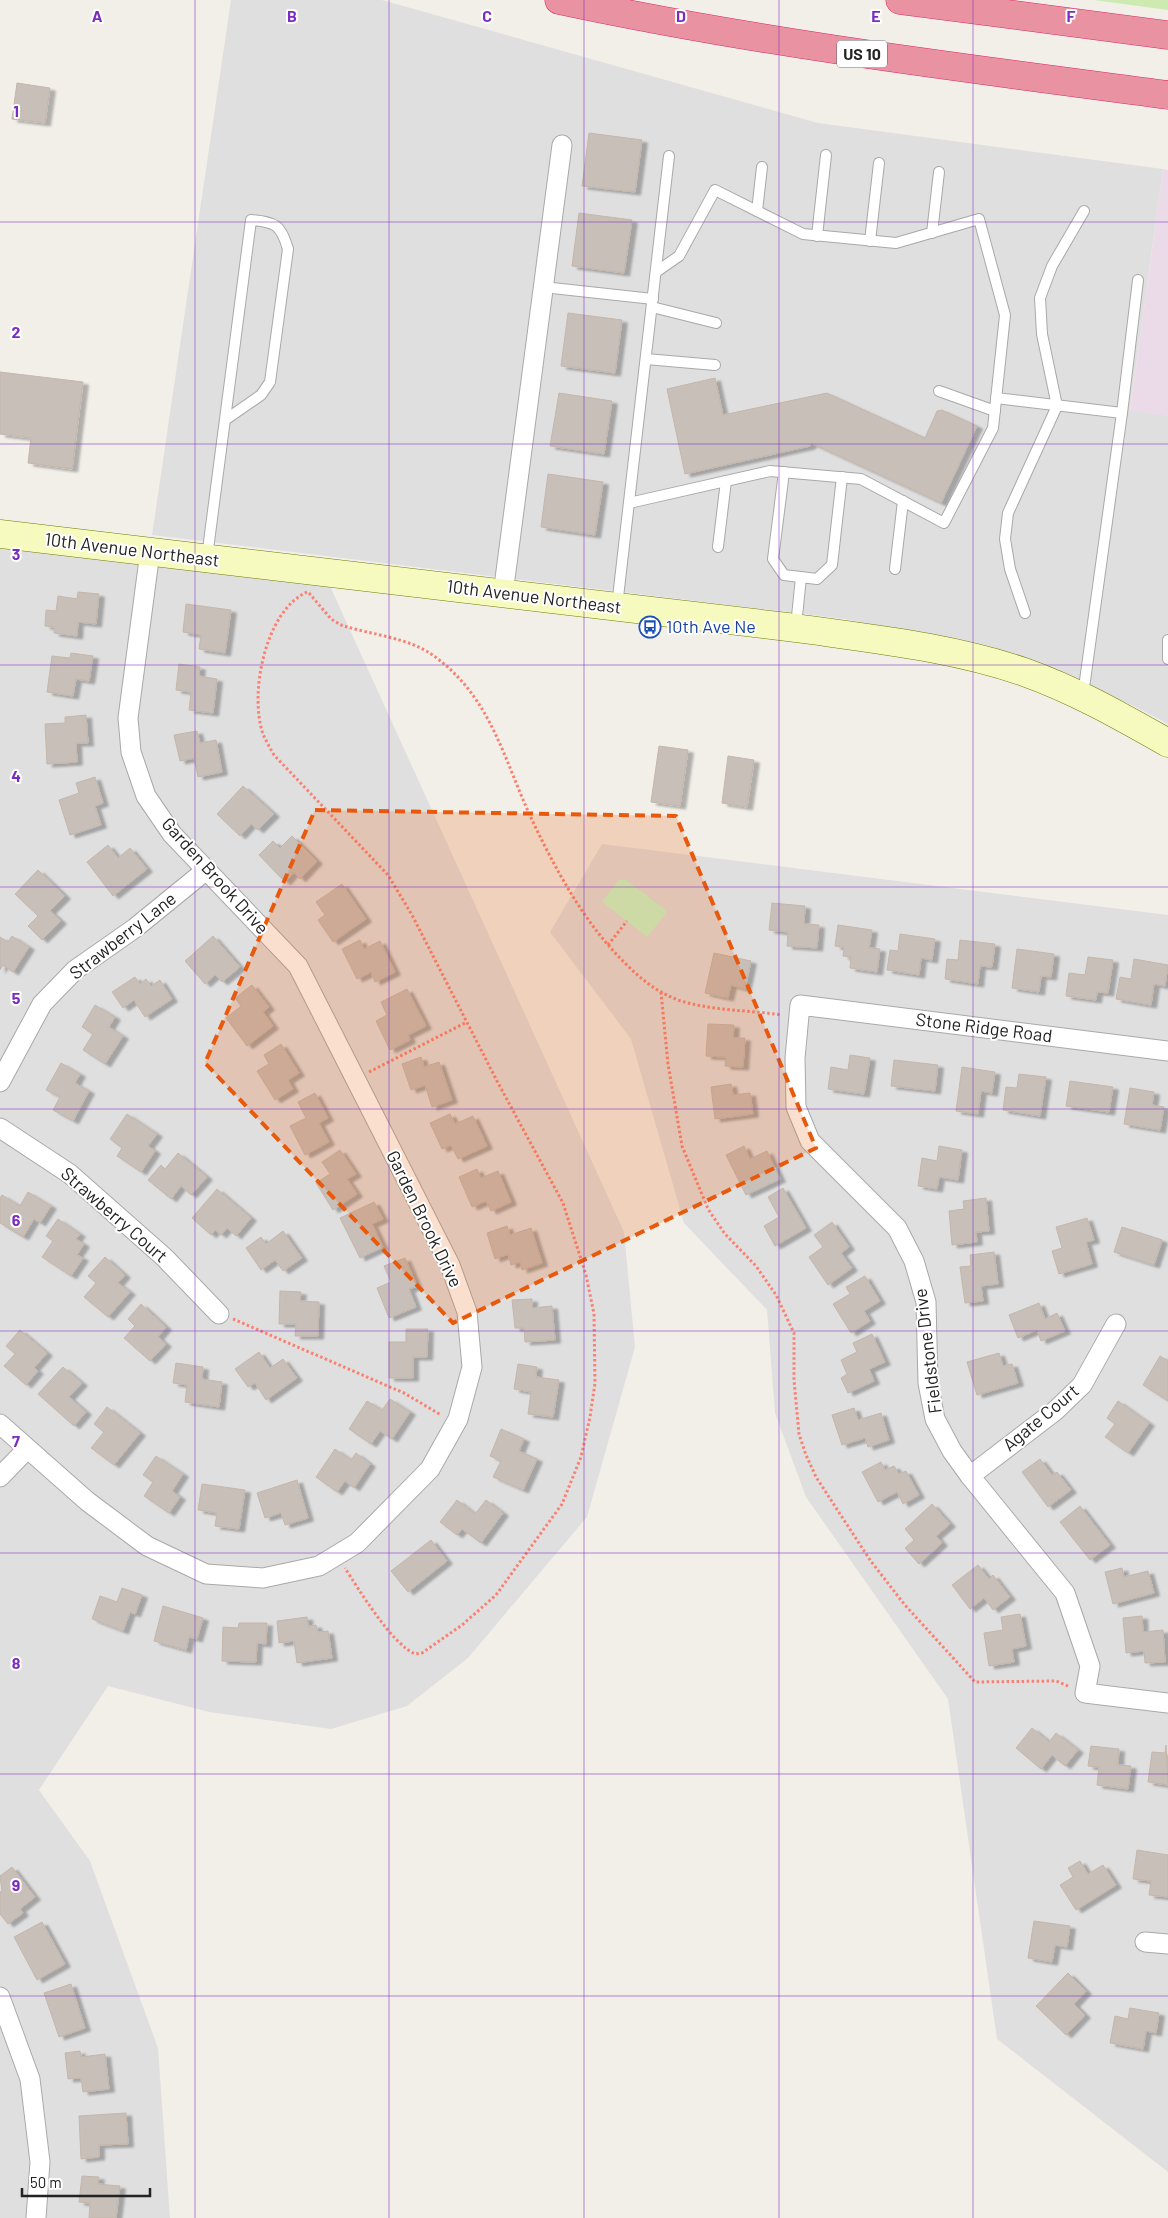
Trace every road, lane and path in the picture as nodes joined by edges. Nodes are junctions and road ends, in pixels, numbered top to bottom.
1 (559, 0) edge
2 (900, 0) edge
3 (1168, 35) edge
4 (1168, 95) edge
5 (562, 145) dead end
6 (826, 155) dead end
7 (669, 156) dead end
8 (879, 163) dead end
9 (762, 168) dead end
10 (940, 172) dead end
11 (757, 211) junction
12 (1084, 211) dead end
13 (932, 233) junction
14 (817, 236) junction
15 (870, 241) junction
16 (656, 272) junction
17 (1138, 280) dead end
18 (543, 287) junction
19 (652, 303) junction
20 (716, 323) dead end
21 (646, 359) junction
22 (715, 365) dead end
23 (938, 391) dead end
24 (996, 398) junction
25 (1057, 406) junction
26 (995, 411) junction
27 (1122, 413) junction
28 (225, 420) junction
29 (784, 472) junction
30 (842, 477) junction
31 (726, 481) junction
32 (903, 501) junction
33 (629, 503) junction
34 (0, 534) edge
35 (718, 547) dead end
36 (150, 552) junction
37 (207, 558) junction
38 (896, 569) dead end
39 (801, 577) junction
40 (309, 581) junction
41 (503, 594) junction
42 (617, 607) junction
43 (1025, 613) dead end
44 (796, 628) junction
45 (1168, 640) edge
46 (1168, 659) edge
47 (1083, 697) junction
48 (1168, 743) edge
49 (205, 871) junction
50 (627, 921) dead end
51 (608, 946) junction
52 (661, 992) junction
53 (800, 1005) joint
54 (769, 1013) dead end
55 (467, 1022) junction
56 (1168, 1051) edge
57 (355, 1079) junction
58 (0, 1082) edge
59 (0, 1128) edge
60 (218, 1314) joint
61 (1116, 1324) dead end
62 (0, 1424) edge
63 (455, 1425) junction
64 (27, 1450) junction
65 (970, 1476) junction
66 (0, 1477) edge
67 (337, 1555) junction
68 (1085, 1693) junction
69 (1168, 1703) edge
70 (1146, 1942) dead end
71 (1168, 1944) edge
72 (0, 1997) edge
73 (36, 2218) edge

1 - 4 highway, US 10
2 - 3 highway
5 - 18 street
6 - 14 lane
7 - 16 lane
8 - 15 lane
9 - 11 lane
10 - 13 lane
11 - 14 lane
11 - 16 lane
12 - 25 lane
13 - 15 lane
13 - 24 lane
14 - 15 lane
16 - 19 lane
17 - 27 lane
18 - 19 lane
18 - 41 street
19 - 20 lane
19 - 21 lane
21 - 22 lane
21 - 33 lane
23 - 26 lane
24 - 25 lane
24 - 26 lane
25 - 27 lane
25 - 43 lane
26 - 32 lane
27 - 47 lane
28 - 28 lane
28 - 37 lane
29 - 30 lane
29 - 31 lane
29 - 39 lane
30 - 32 lane
30 - 39 lane
31 - 33 lane
31 - 35 lane
32 - 38 lane
33 - 42 lane
34 - 36 street, 10th Avenue Northeast
36 - 37 street, 10th Avenue Northeast
36 - 49 street, Garden Brook Drive
37 - 40 street, 10th Avenue Northeast
39 - 44 lane
40 - 41 street, 10th Avenue Northeast
40 - 51 path
40 - 55 path
41 - 42 street, 10th Avenue Northeast
42 - 44 street, 10th Avenue Northeast
44 - 47 street, 10th Avenue Northeast
45 - 46 lane
47 - 48 street, 10th Avenue Northeast
49 - 57 street, Garden Brook Drive
49 - 58 street, Strawberry Lane
50 - 51 path
51 - 52 path
52 - 54 path
52 - 68 path
53 - 56 street, Stone Ridge Road
53 - 65 street, Fieldstone Drive
55 - 57 path
55 - 67 path
57 - 63 street, Garden Brook Drive
59 - 60 street, Strawberry Court
60 - 63 path
61 - 65 street, Agate Court
62 - 64 street, Garden Brook Drive
63 - 67 street, Garden Brook Drive
64 - 66 street
64 - 67 street, Garden Brook Drive
65 - 68 street, Fieldstone Drive
68 - 69 street
70 - 71 street
72 - 73 street

